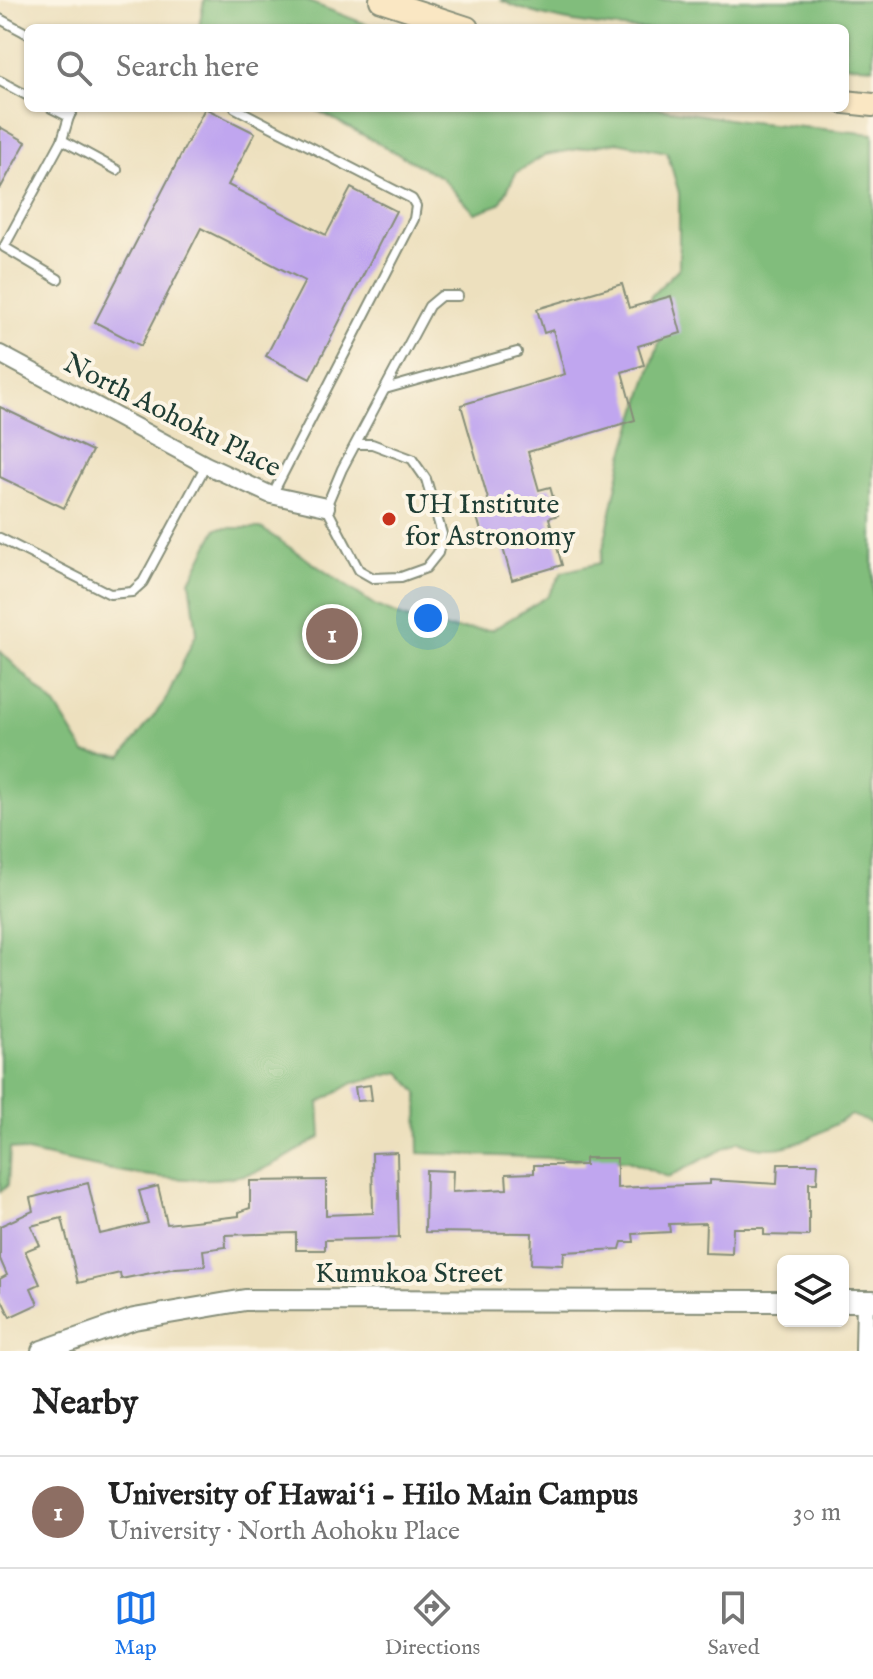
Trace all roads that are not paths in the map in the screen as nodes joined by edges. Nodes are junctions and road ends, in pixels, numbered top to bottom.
1 (381, 0) edge
2 (0, 19) edge
3 (455, 24) edge
4 (24, 32) edge
5 (0, 81) edge
6 (24, 94) edge
7 (849, 102) edge
8 (873, 105) edge
9 (59, 112) edge
10 (72, 112) edge
11 (243, 112) edge
12 (69, 117) junction
13 (62, 140) junction
14 (117, 170) dead end
15 (58, 279) dead end
16 (458, 296) dead end
17 (517, 352) dead end
18 (0, 354) edge
19 (385, 389) junction
20 (356, 444) junction
21 (206, 465) junction
22 (271, 495) junction
23 (326, 507) junction
24 (0, 538) edge
25 (777, 1301) edge
26 (869, 1301) edge
27 (42, 1351) edge
28 (864, 1351) edge

1 - 3 main road
2 - 4 lane
5 - 6 lane
7 - 8 main road
9 - 12 lane
10 - 12 lane
11 - 22 lane
12 - 13 lane
13 - 14 lane
13 - 15 lane
16 - 19 lane
17 - 19 lane
18 - 21 street, North Aohoku Place
19 - 20 lane
20 - 23 lane
20 - 23 lane
21 - 22 street, North Aohoku Place
21 - 24 lane
22 - 23 street, North Aohoku Place
25 - 27 street, Kumukoa Street
26 - 28 street

